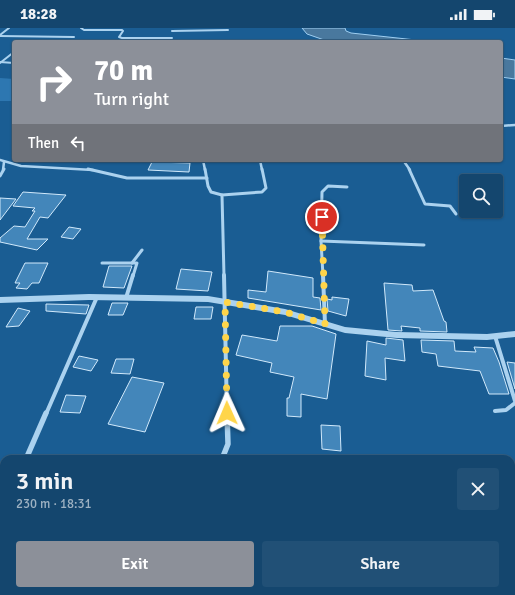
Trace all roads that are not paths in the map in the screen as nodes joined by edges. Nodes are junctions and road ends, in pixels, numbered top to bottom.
1 (9, 28) edge
2 (82, 28) edge
3 (172, 29) edge
4 (228, 30) dead end
5 (0, 36) edge
6 (74, 37) dead end
7 (172, 38) joint
8 (12, 53) edge
9 (0, 62) edge
10 (12, 63) edge
11 (515, 125) edge
12 (503, 126) edge
13 (0, 160) edge
14 (4, 162) junction
15 (203, 162) edge
16 (260, 162) edge
17 (404, 162) edge
18 (0, 176) edge
19 (207, 178) junction
20 (347, 187) dead end
21 (222, 195) junction
22 (456, 214) dead end
23 (321, 242) junction
24 (424, 245) dead end
25 (142, 250) dead end
26 (102, 263) dead end
27 (132, 263) junction
28 (97, 297) junction
29 (126, 298) junction
30 (0, 300) edge
31 (225, 302) junction
32 (325, 324) junction
33 (515, 334) edge
34 (495, 336) junction
35 (515, 402) edge
36 (495, 411) dead end
37 (28, 455) edge
38 (224, 455) edge

1 - 5 street
2 - 7 street
3 - 4 street
3 - 7 street
5 - 6 street
8 - 9 street
9 - 10 street
11 - 12 street
13 - 14 street
14 - 18 street
14 - 19 street
15 - 19 street
16 - 21 street
17 - 22 street
19 - 21 street
20 - 23 street
21 - 31 street
23 - 24 street
23 - 32 street
25 - 27 street
26 - 27 street
27 - 29 street
28 - 29 street
28 - 30 street
28 - 37 street
29 - 31 street
31 - 32 street
31 - 38 street
32 - 34 street
33 - 34 street
34 - 35 street
35 - 36 street

